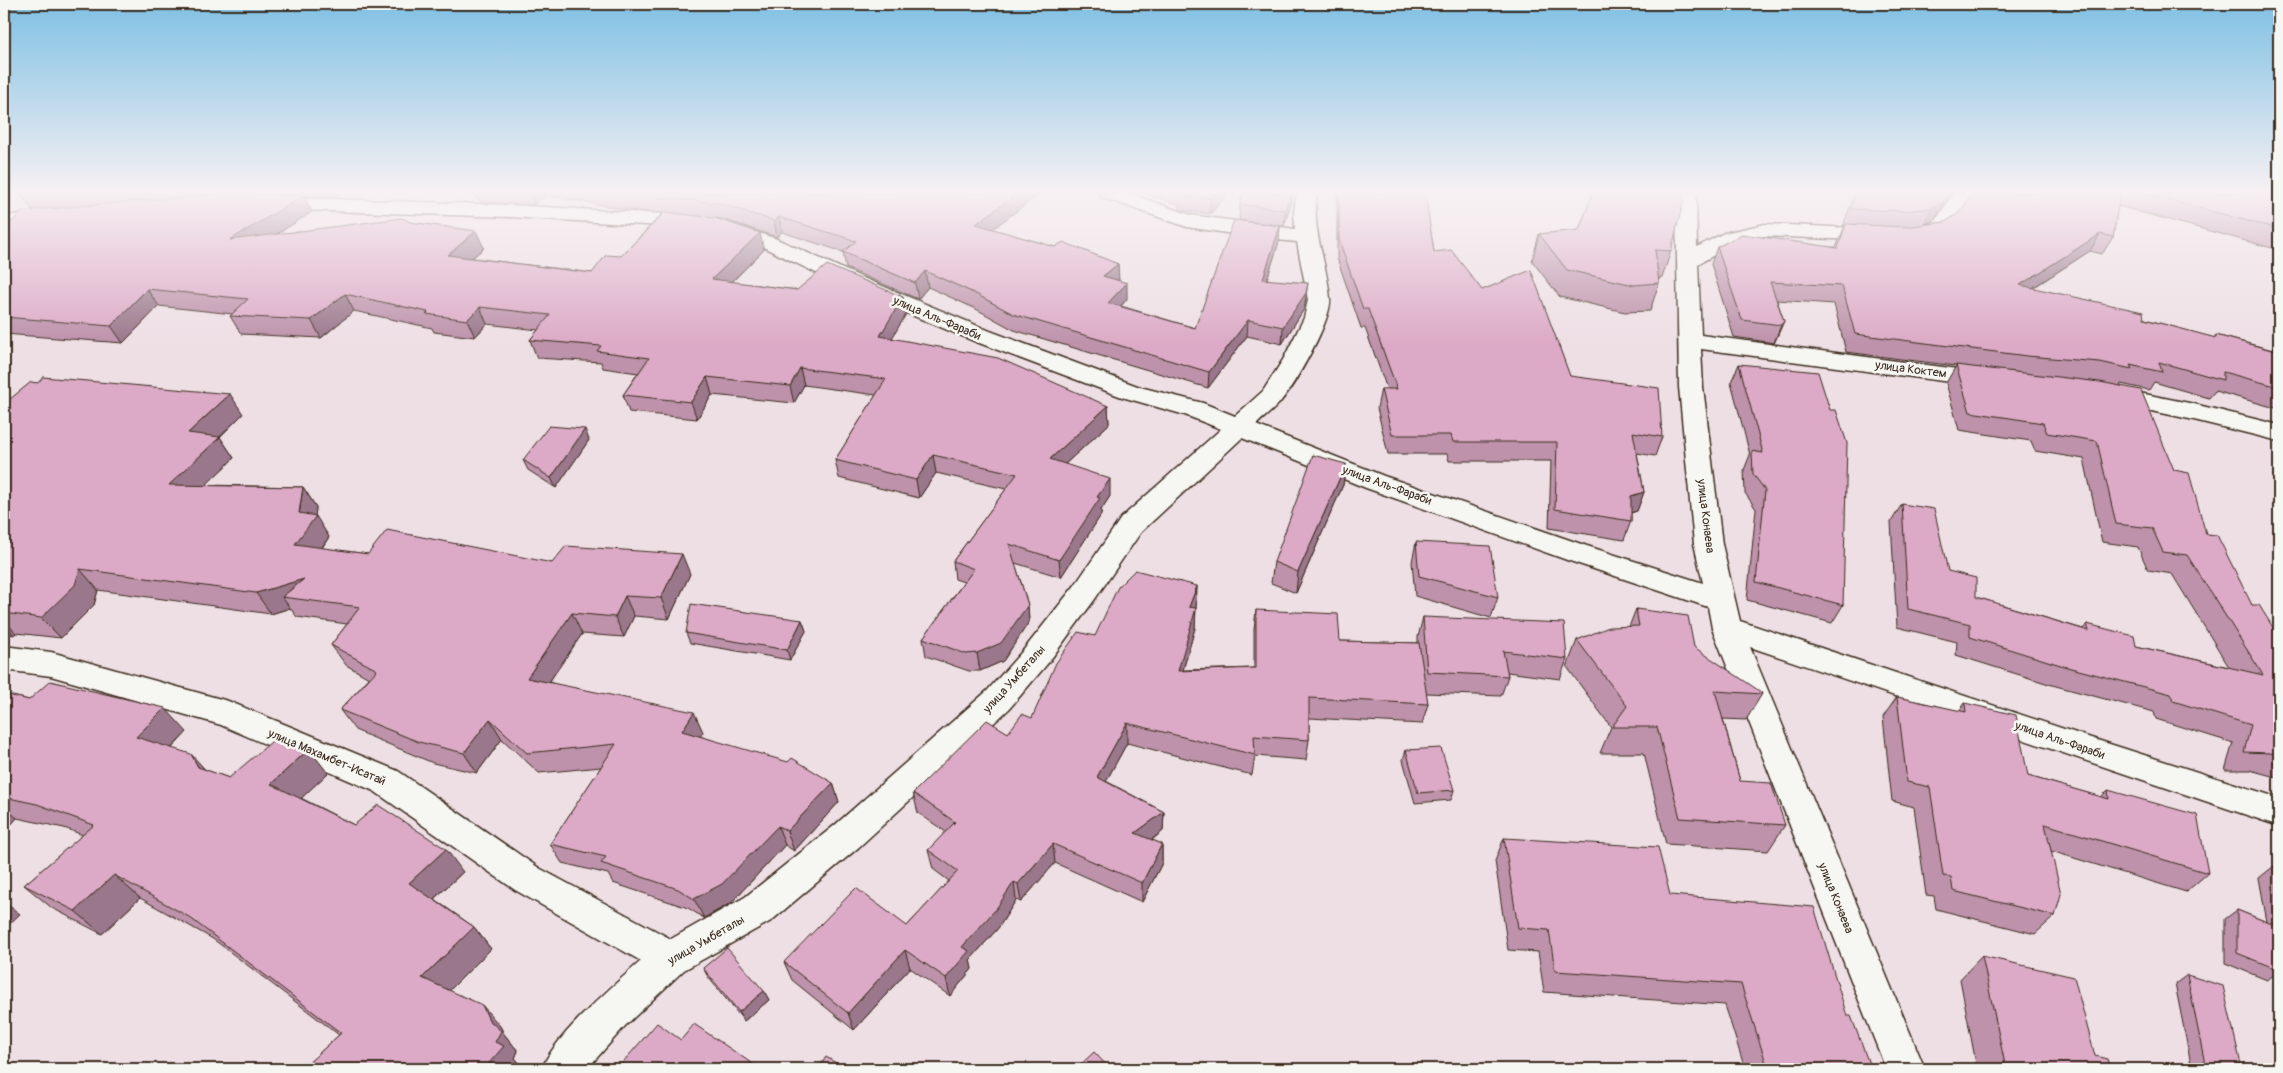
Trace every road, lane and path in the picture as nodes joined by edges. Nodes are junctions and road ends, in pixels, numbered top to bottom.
1 (772, 243) edge
2 (1307, 243) edge
3 (1686, 243) edge
4 (1720, 243) edge
5 (1686, 261) junction
6 (1689, 340) junction
7 (2006, 382) edge
8 (2088, 390) edge
9 (1239, 428) junction
10 (2279, 433) edge
11 (1724, 614) junction
12 (4, 658) edge
13 (2279, 812) edge
14 (671, 958) junction
15 (561, 1069) edge
16 (1905, 1069) edge

1 - 9 street, улица Аль-Фараби
2 - 9 street, улица Умбеталы
3 - 5 street, улица Конаева
4 - 5 street
5 - 6 street, улица Конаева
6 - 7 street, улица Коктем
6 - 11 street, улица Конаева
8 - 10 street
9 - 11 street, улица Аль-Фараби
9 - 14 street, улица Умбеталы
11 - 13 street, улица Аль-Фараби
11 - 16 street, улица Конаева
12 - 14 street, улица Махамбет-Исатай
14 - 15 street, улица Умбеталы

